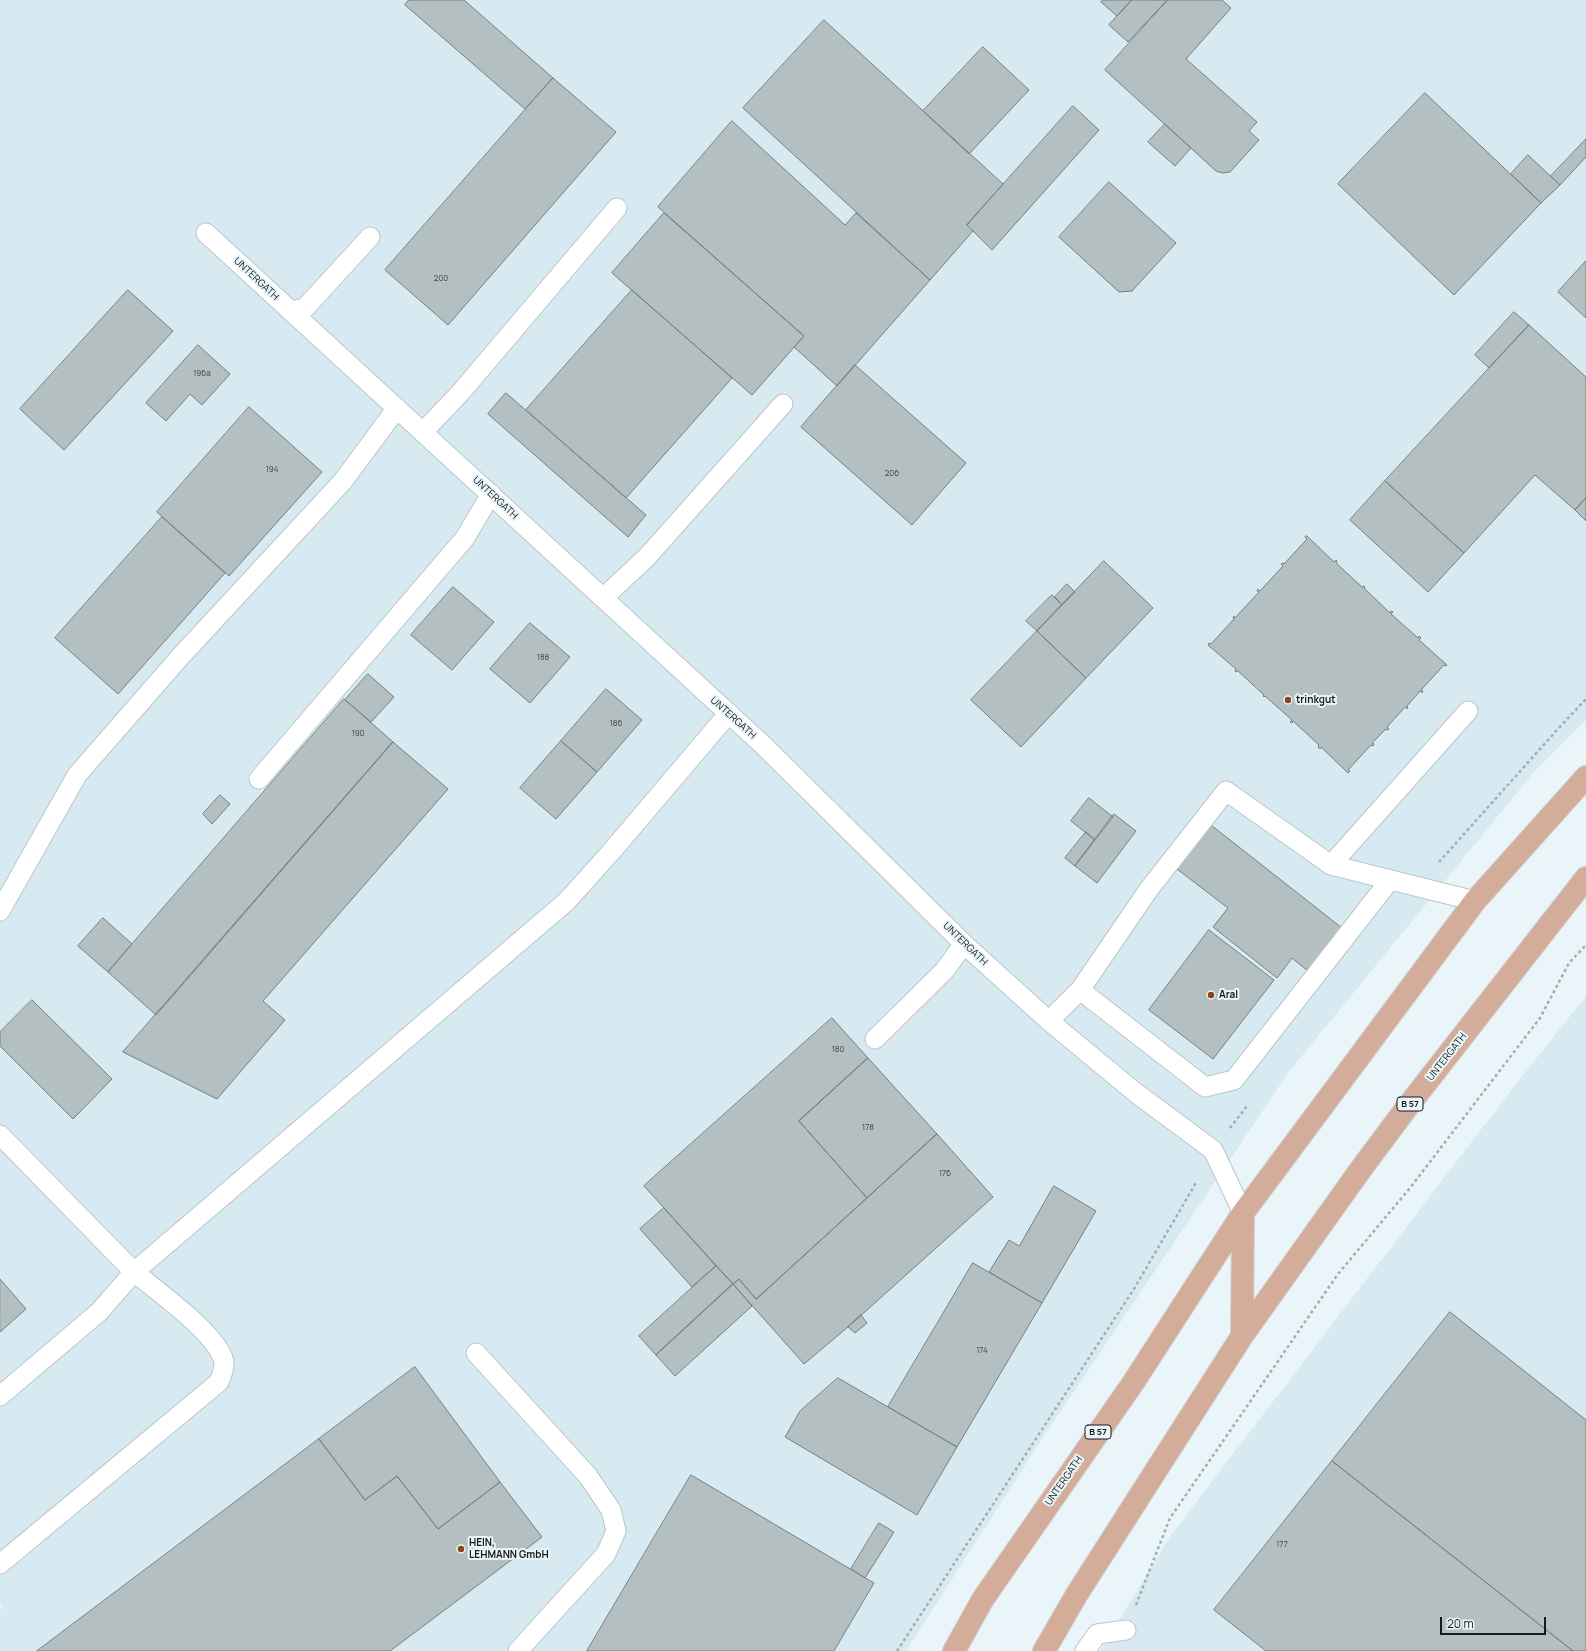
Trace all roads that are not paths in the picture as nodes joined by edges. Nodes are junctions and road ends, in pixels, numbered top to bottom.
1 (617, 208) dead end
2 (206, 233) dead end
3 (370, 237) dead end
4 (291, 311) junction
5 (783, 404) dead end
6 (396, 408) junction
7 (423, 432) junction
8 (491, 494) junction
9 (603, 598) junction
10 (1468, 711) dead end
11 (729, 714) junction
12 (1586, 777) edge
13 (259, 779) dead end
14 (1331, 865) junction
15 (1586, 878) edge
16 (1390, 880) junction
17 (1475, 901) junction
18 (0, 911) edge
19 (964, 944) junction
20 (1080, 990) junction
21 (1049, 1021) junction
22 (875, 1039) dead end
23 (0, 1135) edge
24 (1243, 1213) junction
25 (134, 1272) junction
26 (1242, 1336) junction
27 (476, 1353) dead end
28 (0, 1396) edge
29 (0, 1564) edge
30 (1126, 1630) road end
31 (518, 1651) edge
32 (954, 1651) edge
33 (1044, 1651) edge
34 (1085, 1651) edge

1 - 7 lane
2 - 4 lane, UNTERGATH
3 - 4 lane
4 - 6 lane, UNTERGATH
5 - 9 lane
6 - 7 lane, UNTERGATH
6 - 18 lane
7 - 8 lane, UNTERGATH
8 - 9 lane, UNTERGATH
8 - 13 lane
9 - 11 lane, UNTERGATH
10 - 14 lane
11 - 19 lane, UNTERGATH
11 - 25 lane
12 - 17 main road, UNTERGATH / B 57
14 - 16 lane
14 - 20 lane
15 - 26 main road, UNTERGATH / B 57
16 - 17 lane
16 - 20 lane
17 - 24 main road, UNTERGATH / B 57
19 - 21 lane, UNTERGATH
19 - 22 lane
20 - 21 lane
21 - 24 lane, UNTERGATH
23 - 25 lane
24 - 26 main road, UNTERGATH
24 - 32 main road, UNTERGATH / B 57
25 - 28 lane
25 - 29 lane
26 - 33 main road, UNTERGATH / B 57
27 - 31 lane
30 - 34 lane

